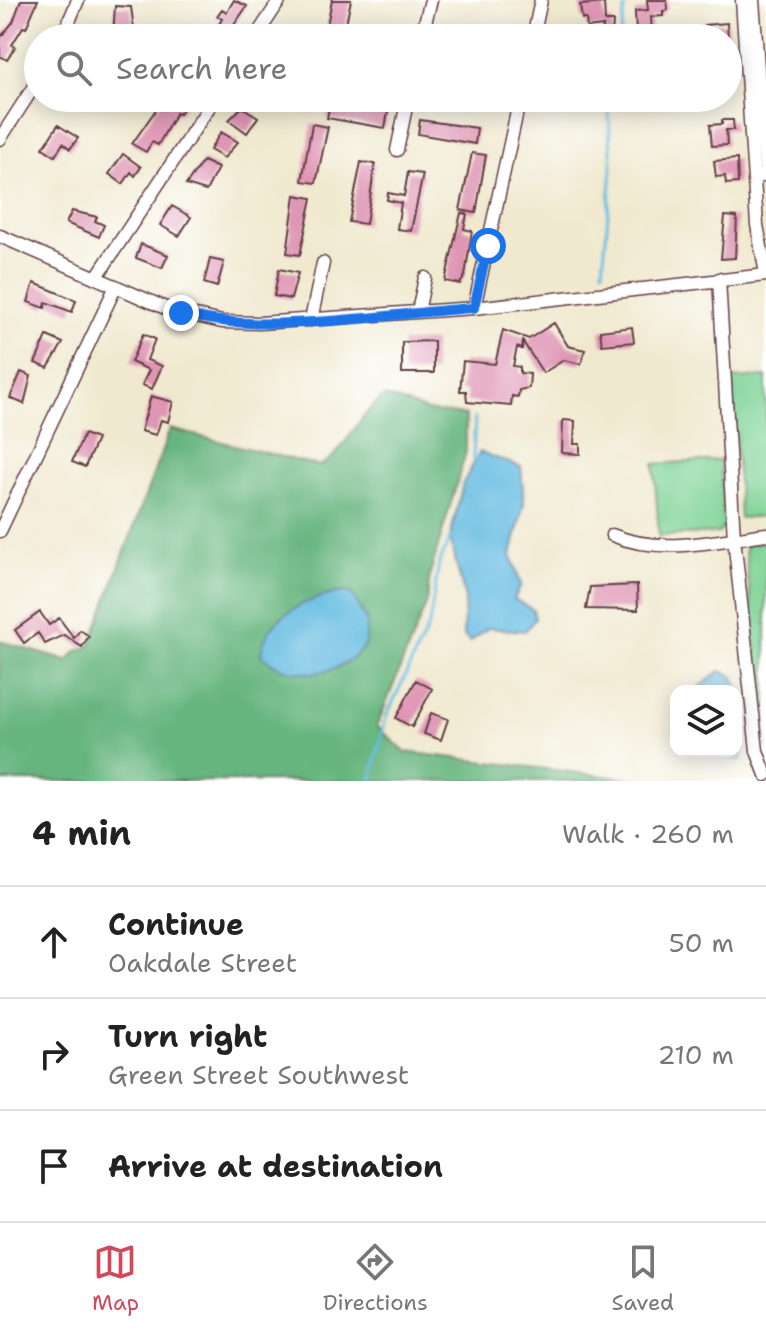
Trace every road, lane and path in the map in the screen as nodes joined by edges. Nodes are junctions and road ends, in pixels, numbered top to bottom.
1 (78, 0) edge
2 (280, 0) edge
3 (431, 0) edge
4 (541, 0) edge
5 (742, 0) edge
6 (753, 0) edge
7 (68, 24) edge
8 (264, 24) edge
9 (425, 24) edge
10 (536, 24) edge
11 (24, 102) edge
12 (206, 112) edge
13 (405, 112) edge
14 (517, 112) edge
15 (0, 139) edge
16 (397, 150) dead end
17 (760, 176) edge
18 (0, 236) edge
19 (323, 263) dead end
20 (766, 270) edge
21 (96, 278) junction
22 (425, 278) dead end
23 (719, 279) junction
24 (116, 286) junction
25 (474, 308) junction
26 (418, 312) junction
27 (311, 320) junction
28 (0, 531) edge
29 (766, 534) edge
30 (612, 535) dead end
31 (734, 538) junction
32 (766, 775) edge

1 - 7 street
2 - 8 street
3 - 9 street
4 - 10 street
5 - 17 street
6 - 17 street
11 - 15 street
12 - 21 street
13 - 16 street
14 - 25 street
17 - 20 street
18 - 21 street
19 - 27 street
20 - 23 street
21 - 24 street
22 - 26 street
23 - 25 street
23 - 31 street
24 - 27 street
24 - 28 street
25 - 26 street
26 - 27 street
29 - 31 street
30 - 31 street
31 - 32 street

